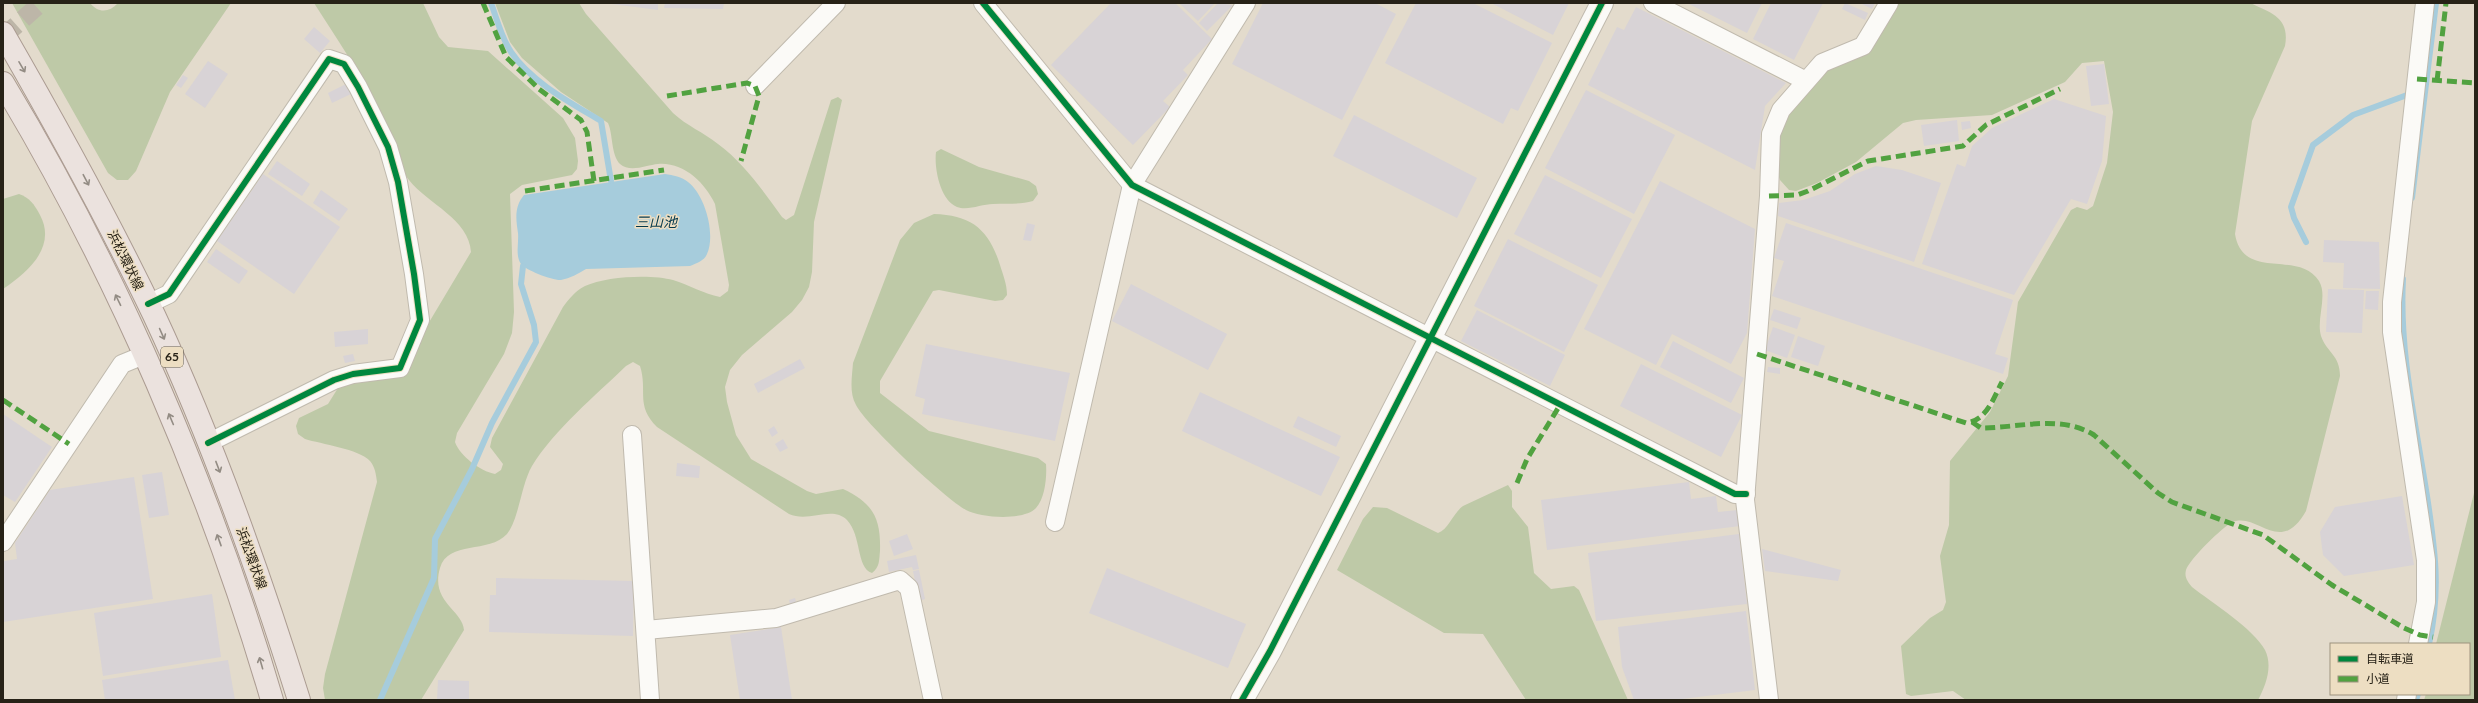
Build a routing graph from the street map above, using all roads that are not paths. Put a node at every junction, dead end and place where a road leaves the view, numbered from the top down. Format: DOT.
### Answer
graph roads {
  1 [pos="836,3"];
  2 [pos="983,3"];
  3 [pos="1246,3"];
  4 [pos="1602,3"];
  5 [pos="1653,3"];
  6 [pos="1889,3"];
  7 [pos="2426,3"];
  8 [pos="3,33"];
  9 [pos="1806,81"];
  10 [pos="3,83"];
  11 [pos="755,86"];
  12 [pos="1132,185"];
  13 [pos="148,304"];
  14 [pos="1431,338"];
  15 [pos="144,355"];
  16 [pos="632,435"];
  17 [pos="208,443"];
  18 [pos="1746,494"];
  19 [pos="1055,522"];
  20 [pos="3,542"];
  21 [pos="646,630"];
  22 [pos="2418,643"];
  23 [pos="272,700"];
  24 [pos="300,700"];
  25 [pos="650,700"];
  26 [pos="933,700"];
  27 [pos="1242,700"];
  28 [pos="1769,700"];
  1 -- 11 [label="street"];
  2 -- 12 [label="street"];
  3 -- 12 [label="street"];
  4 -- 14 [label="street"];
  5 -- 9 [label="street"];
  6 -- 9 [label="street"];
  7 -- 22 [label="street"];
  8 -- 13 [label="main road, 浜松環状線 / 65, one-way"];
  9 -- 18 [label="street"];
  15 -- 10 [label="main road, 浜松環状線 / 65, one-way"];
  12 -- 14 [label="street"];
  12 -- 19 [label="street"];
  13 -- 17 [label="main road, 浜松環状線 / 65, one-way"];
  13 -- 17 [label="street"];
  14 -- 18 [label="street"];
  14 -- 27 [label="street"];
  15 -- 20 [label="street"];
  23 -- 15 [label="main road, 浜松環状線 / 65, one-way"];
  16 -- 21 [label="street"];
  17 -- 24 [label="main road, 浜松環状線 / 65, one-way"];
  18 -- 28 [label="street"];
  21 -- 25 [label="street"];
  21 -- 26 [label="street"];
}
